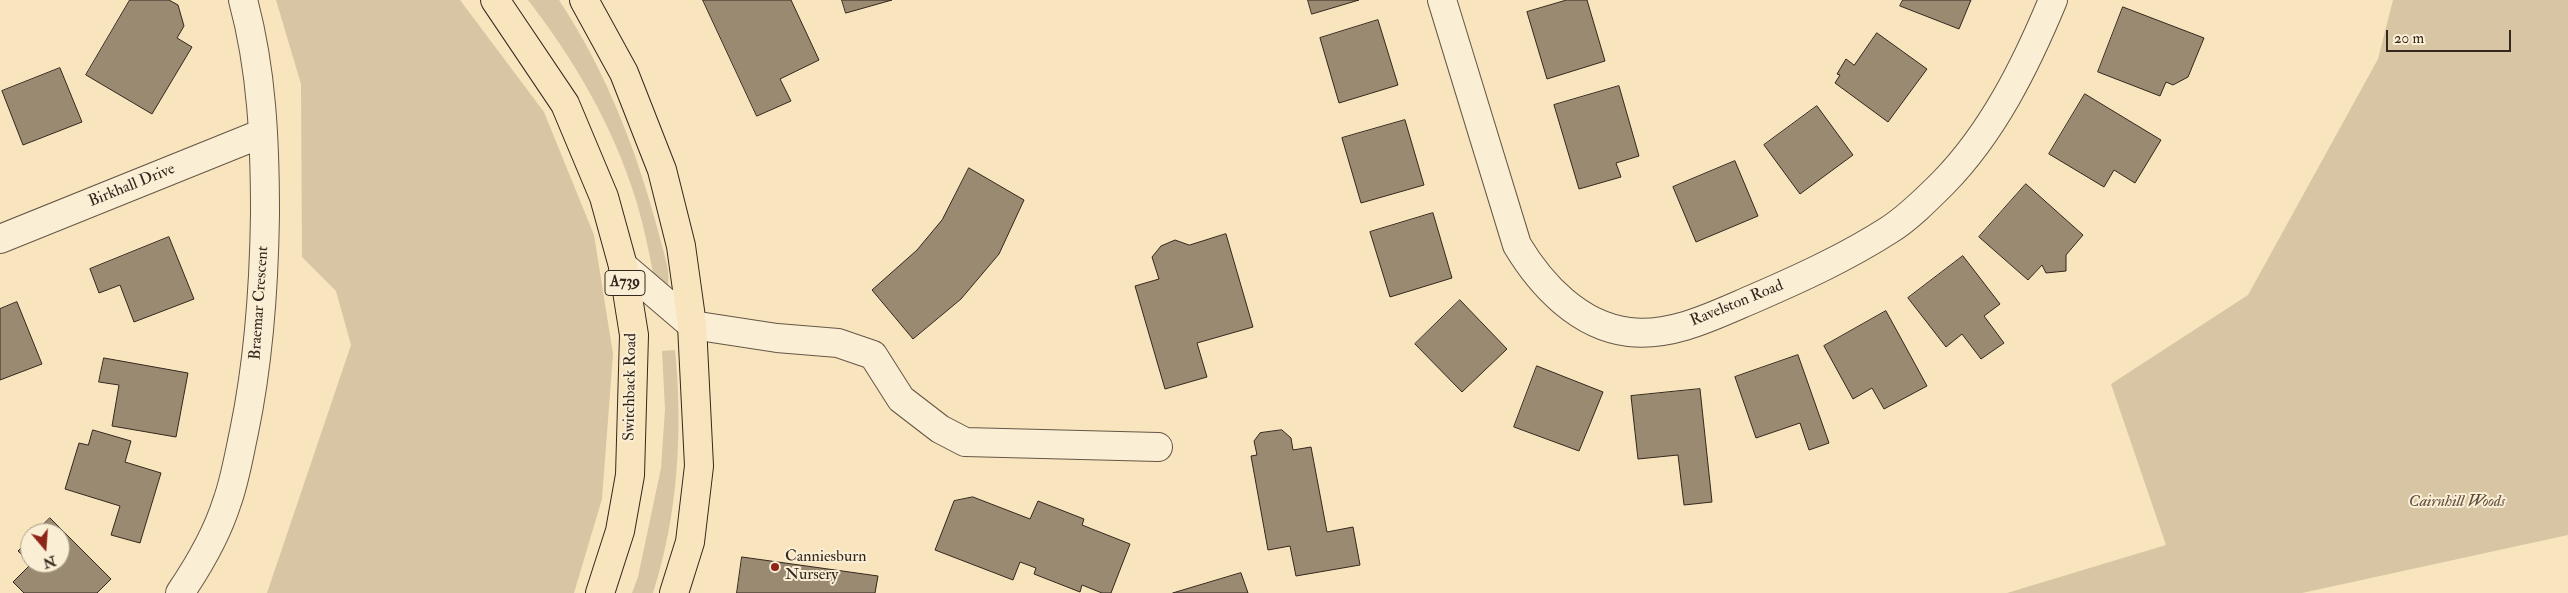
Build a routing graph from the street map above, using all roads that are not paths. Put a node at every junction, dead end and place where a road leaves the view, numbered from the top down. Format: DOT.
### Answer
graph roads {
  1 [pos="243,0"];
  2 [pos="495,0"];
  3 [pos="584,0"];
  4 [pos="1442,0"];
  5 [pos="2053,0"];
  6 [pos="263,133"];
  7 [pos="0,239"];
  8 [pos="623,266"];
  9 [pos="692,325"];
  10 [pos="1158,447"];
  11 [pos="180,593"];
  12 [pos="600,593"];
  13 [pos="674,593"];
  1 -- 6 [label="street, Braemar Crescent"];
  2 -- 8 [label="main road, Switchback Road / A739"];
  3 -- 9 [label="main road"];
  4 -- 5 [label="street, Ravelston Road"];
  6 -- 7 [label="street, Birkhall Drive"];
  6 -- 11 [label="street, Braemar Crescent"];
  8 -- 9 [label="street"];
  8 -- 12 [label="main road, Switchback Road / A739"];
  9 -- 10 [label="street"];
  9 -- 13 [label="main road"];
}
